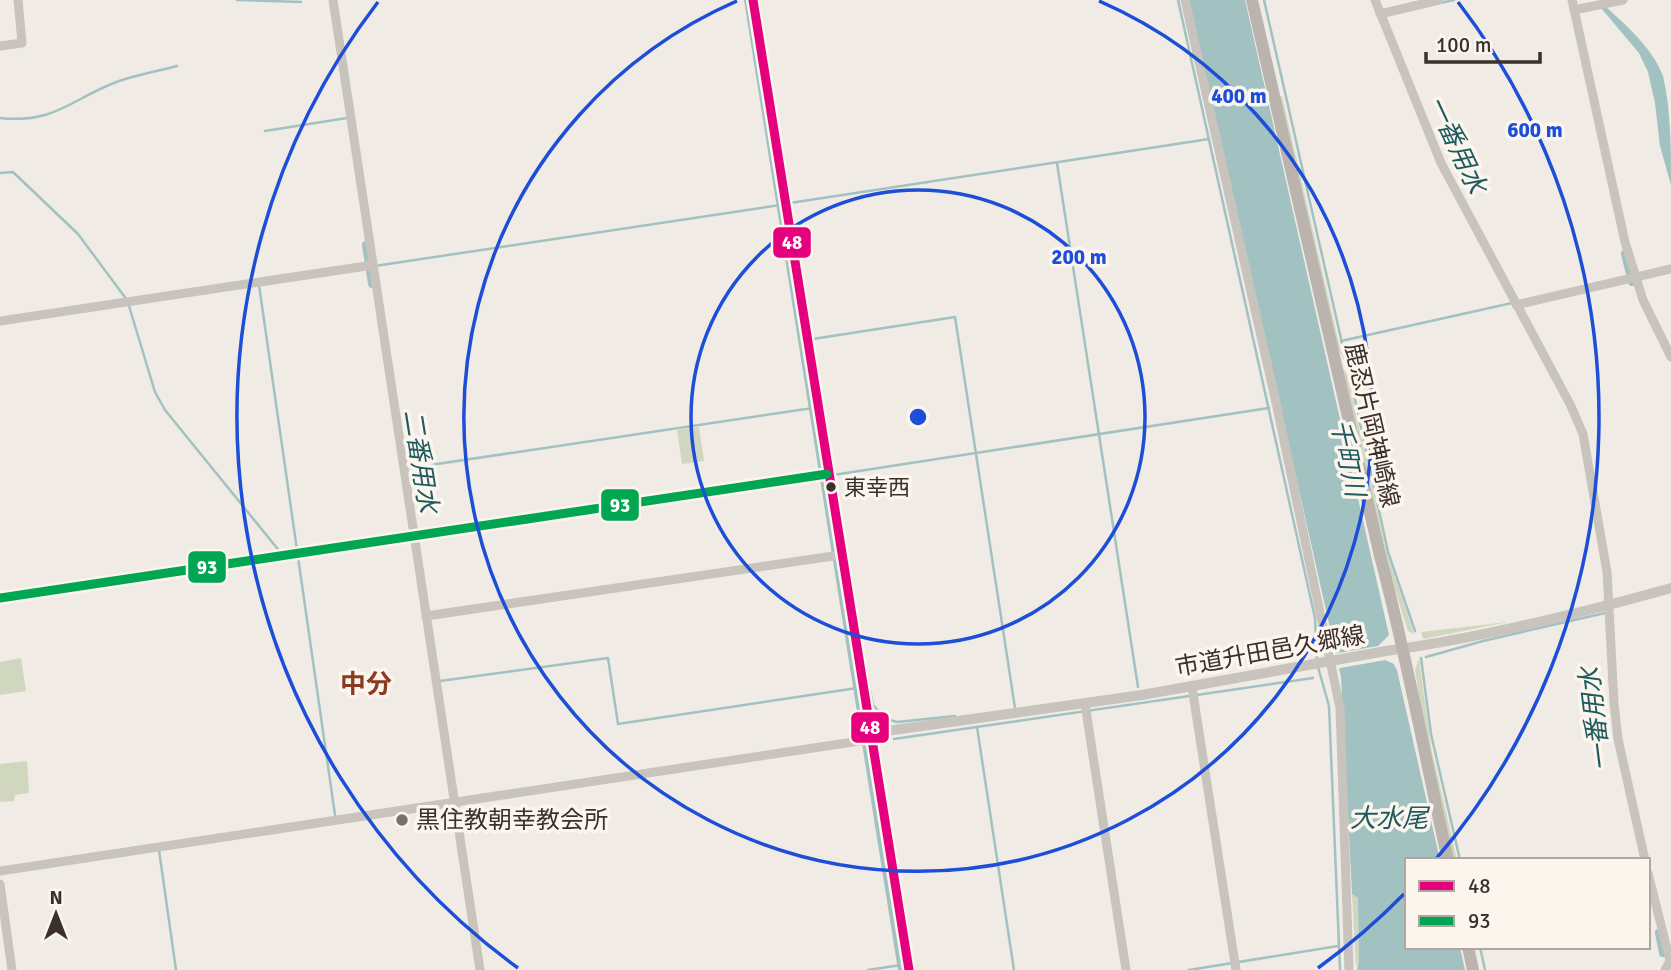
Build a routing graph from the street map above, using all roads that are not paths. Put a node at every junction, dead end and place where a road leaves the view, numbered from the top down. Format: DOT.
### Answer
graph roads {
  1 [pos="18,0"];
  2 [pos="333,0"];
  3 [pos="753,0"];
  4 [pos="1185,0"];
  5 [pos="1252,0"];
  6 [pos="1375,0"];
  7 [pos="1439,0"];
  8 [pos="1572,0"];
  9 [pos="1623,0"];
  10 [pos="1577,10"];
  11 [pos="1380,14"];
  12 [pos="0,46"];
  13 [pos="370,265"];
  14 [pos="1671,269"];
  15 [pos="1635,277"];
  16 [pos="1516,305"];
  17 [pos="0,321"];
  18 [pos="1671,357"];
  19 [pos="824,474"];
  20 [pos="412,535"];
  21 [pos="837,555"];
  22 [pos="1671,588"];
  23 [pos="0,598"];
  24 [pos="1610,605"];
  25 [pos="426,616"];
  26 [pos="854,635"];
  27 [pos="1399,649"];
  28 [pos="1329,662"];
  29 [pos="1193,692"];
  30 [pos="1086,709"];
  31 [pos="869,738"];
  32 [pos="452,802"];
  33 [pos="1448,858"];
  34 [pos="1645,858"];
  35 [pos="0,871"];
  36 [pos="1650,881"];
  37 [pos="0,884"];
  38 [pos="1469,949"];
  39 [pos="1669,953"];
  40 [pos="1236,966"];
  41 [pos="12,970"];
  42 [pos="480,970"];
  43 [pos="909,970"];
  44 [pos="1126,970"];
  45 [pos="1349,970"];
  46 [pos="1474,970"];
  47 [pos="1665,970"];
  1 -- 12 [label="street"];
  2 -- 13 [label="street"];
  3 -- 19 [label="street"];
  4 -- 28 [label="street"];
  5 -- 27 [label="main road, 鹿忍片岡神崎線"];
  6 -- 11 [label="street"];
  7 -- 11 [label="street"];
  8 -- 10 [label="street"];
  9 -- 10 [label="street"];
  10 -- 15 [label="street"];
  11 -- 16 [label="street"];
  13 -- 17 [label="street"];
  13 -- 20 [label="street"];
  14 -- 15 [label="street"];
  15 -- 16 [label="street"];
  15 -- 18 [label="street"];
  16 -- 24 [label="street"];
  19 -- 20 [label="street"];
  19 -- 21 [label="street"];
  20 -- 23 [label="street"];
  20 -- 25 [label="street"];
  21 -- 25 [label="street"];
  21 -- 26 [label="street"];
  22 -- 24 [label="street, 市道升田邑久郷線"];
  24 -- 27 [label="street, 市道升田邑久郷線"];
  24 -- 34 [label="street"];
  25 -- 32 [label="street"];
  26 -- 31 [label="street"];
  27 -- 28 [label="street, 市道升田邑久郷線"];
  27 -- 33 [label="main road, 鹿忍片岡神崎線"];
  28 -- 29 [label="street, 市道升田邑久郷線"];
  28 -- 45 [label="street"];
  29 -- 30 [label="street, 市道升田邑久郷線"];
  29 -- 40 [label="street"];
  30 -- 31 [label="street, 市道升田邑久郷線"];
  30 -- 44 [label="street"];
  31 -- 32 [label="street"];
  31 -- 43 [label="street"];
  32 -- 35 [label="street"];
  32 -- 42 [label="street"];
  36 -- 39 [label="street"];
  37 -- 41 [label="street"];
  38 -- 46 [label="main road"];
  39 -- 47 [label="street"];
}
